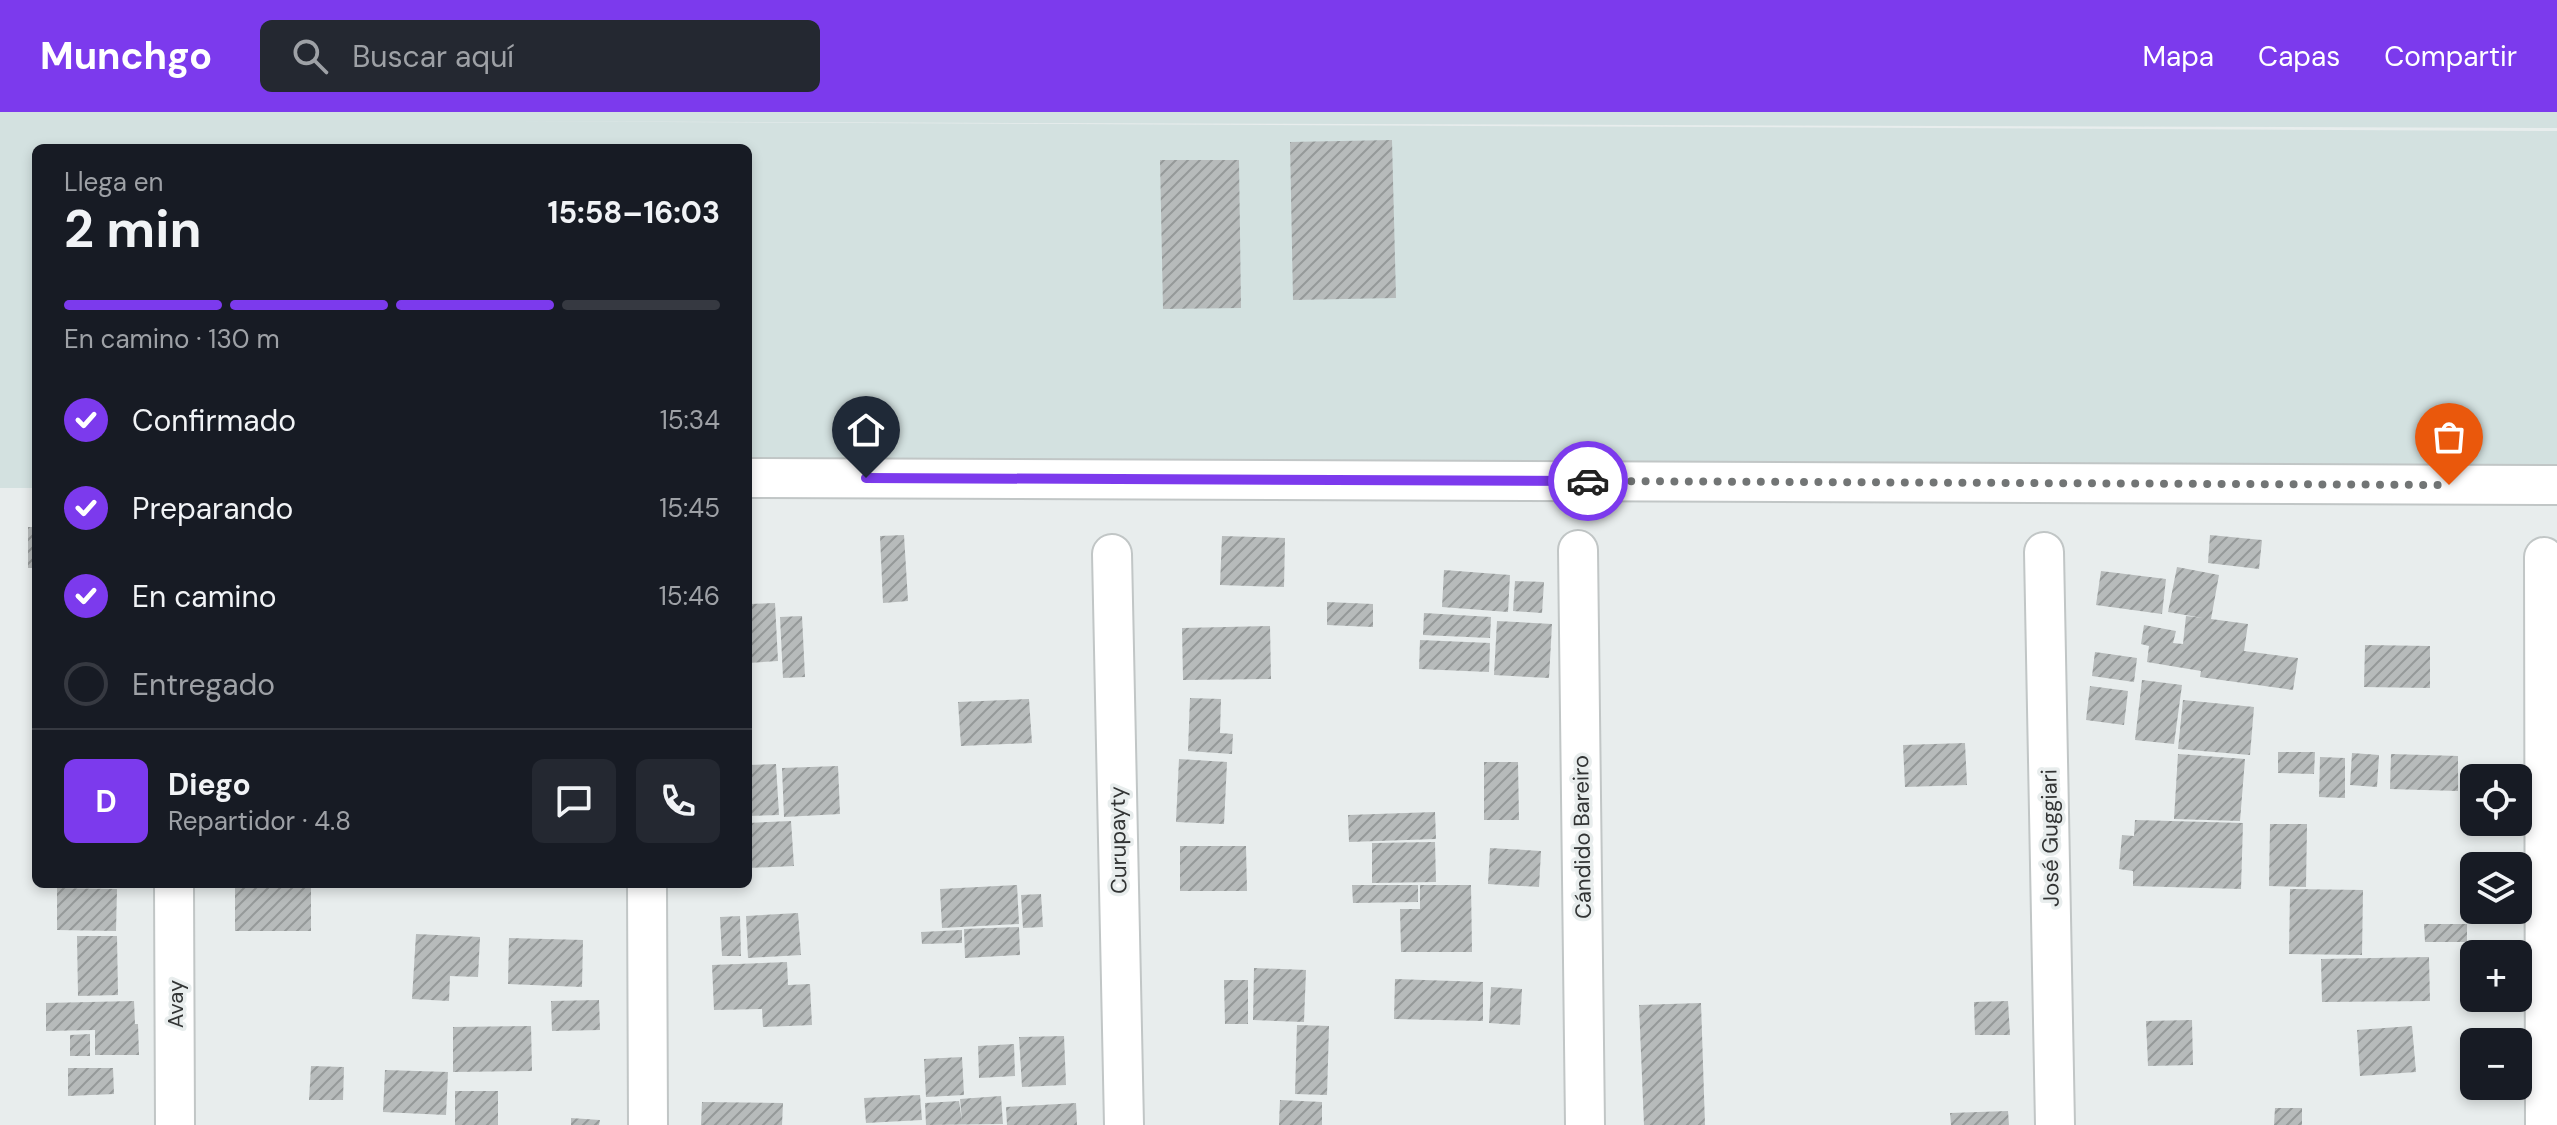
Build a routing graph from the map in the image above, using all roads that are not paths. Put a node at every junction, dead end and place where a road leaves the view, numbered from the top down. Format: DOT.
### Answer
graph roads {
  1 [pos="752,478"];
  2 [pos="2557,485"];
  3 [pos="1578,550"];
  4 [pos="2044,552"];
  5 [pos="1112,554"];
  6 [pos="2544,557"];
  7 [pos="174,888"];
  8 [pos="647,888"];
  9 [pos="175,1125"];
  10 [pos="648,1125"];
  11 [pos="1124,1125"];
  12 [pos="1585,1125"];
  13 [pos="2055,1125"];
  14 [pos="2545,1125"];
  1 -- 2 [label="street"];
  3 -- 12 [label="street, Cándido Bareiro"];
  4 -- 13 [label="street, José Guggiari"];
  5 -- 11 [label="street, Curupayty"];
  6 -- 14 [label="street"];
  7 -- 9 [label="street, Avay"];
  8 -- 10 [label="street"];
}
